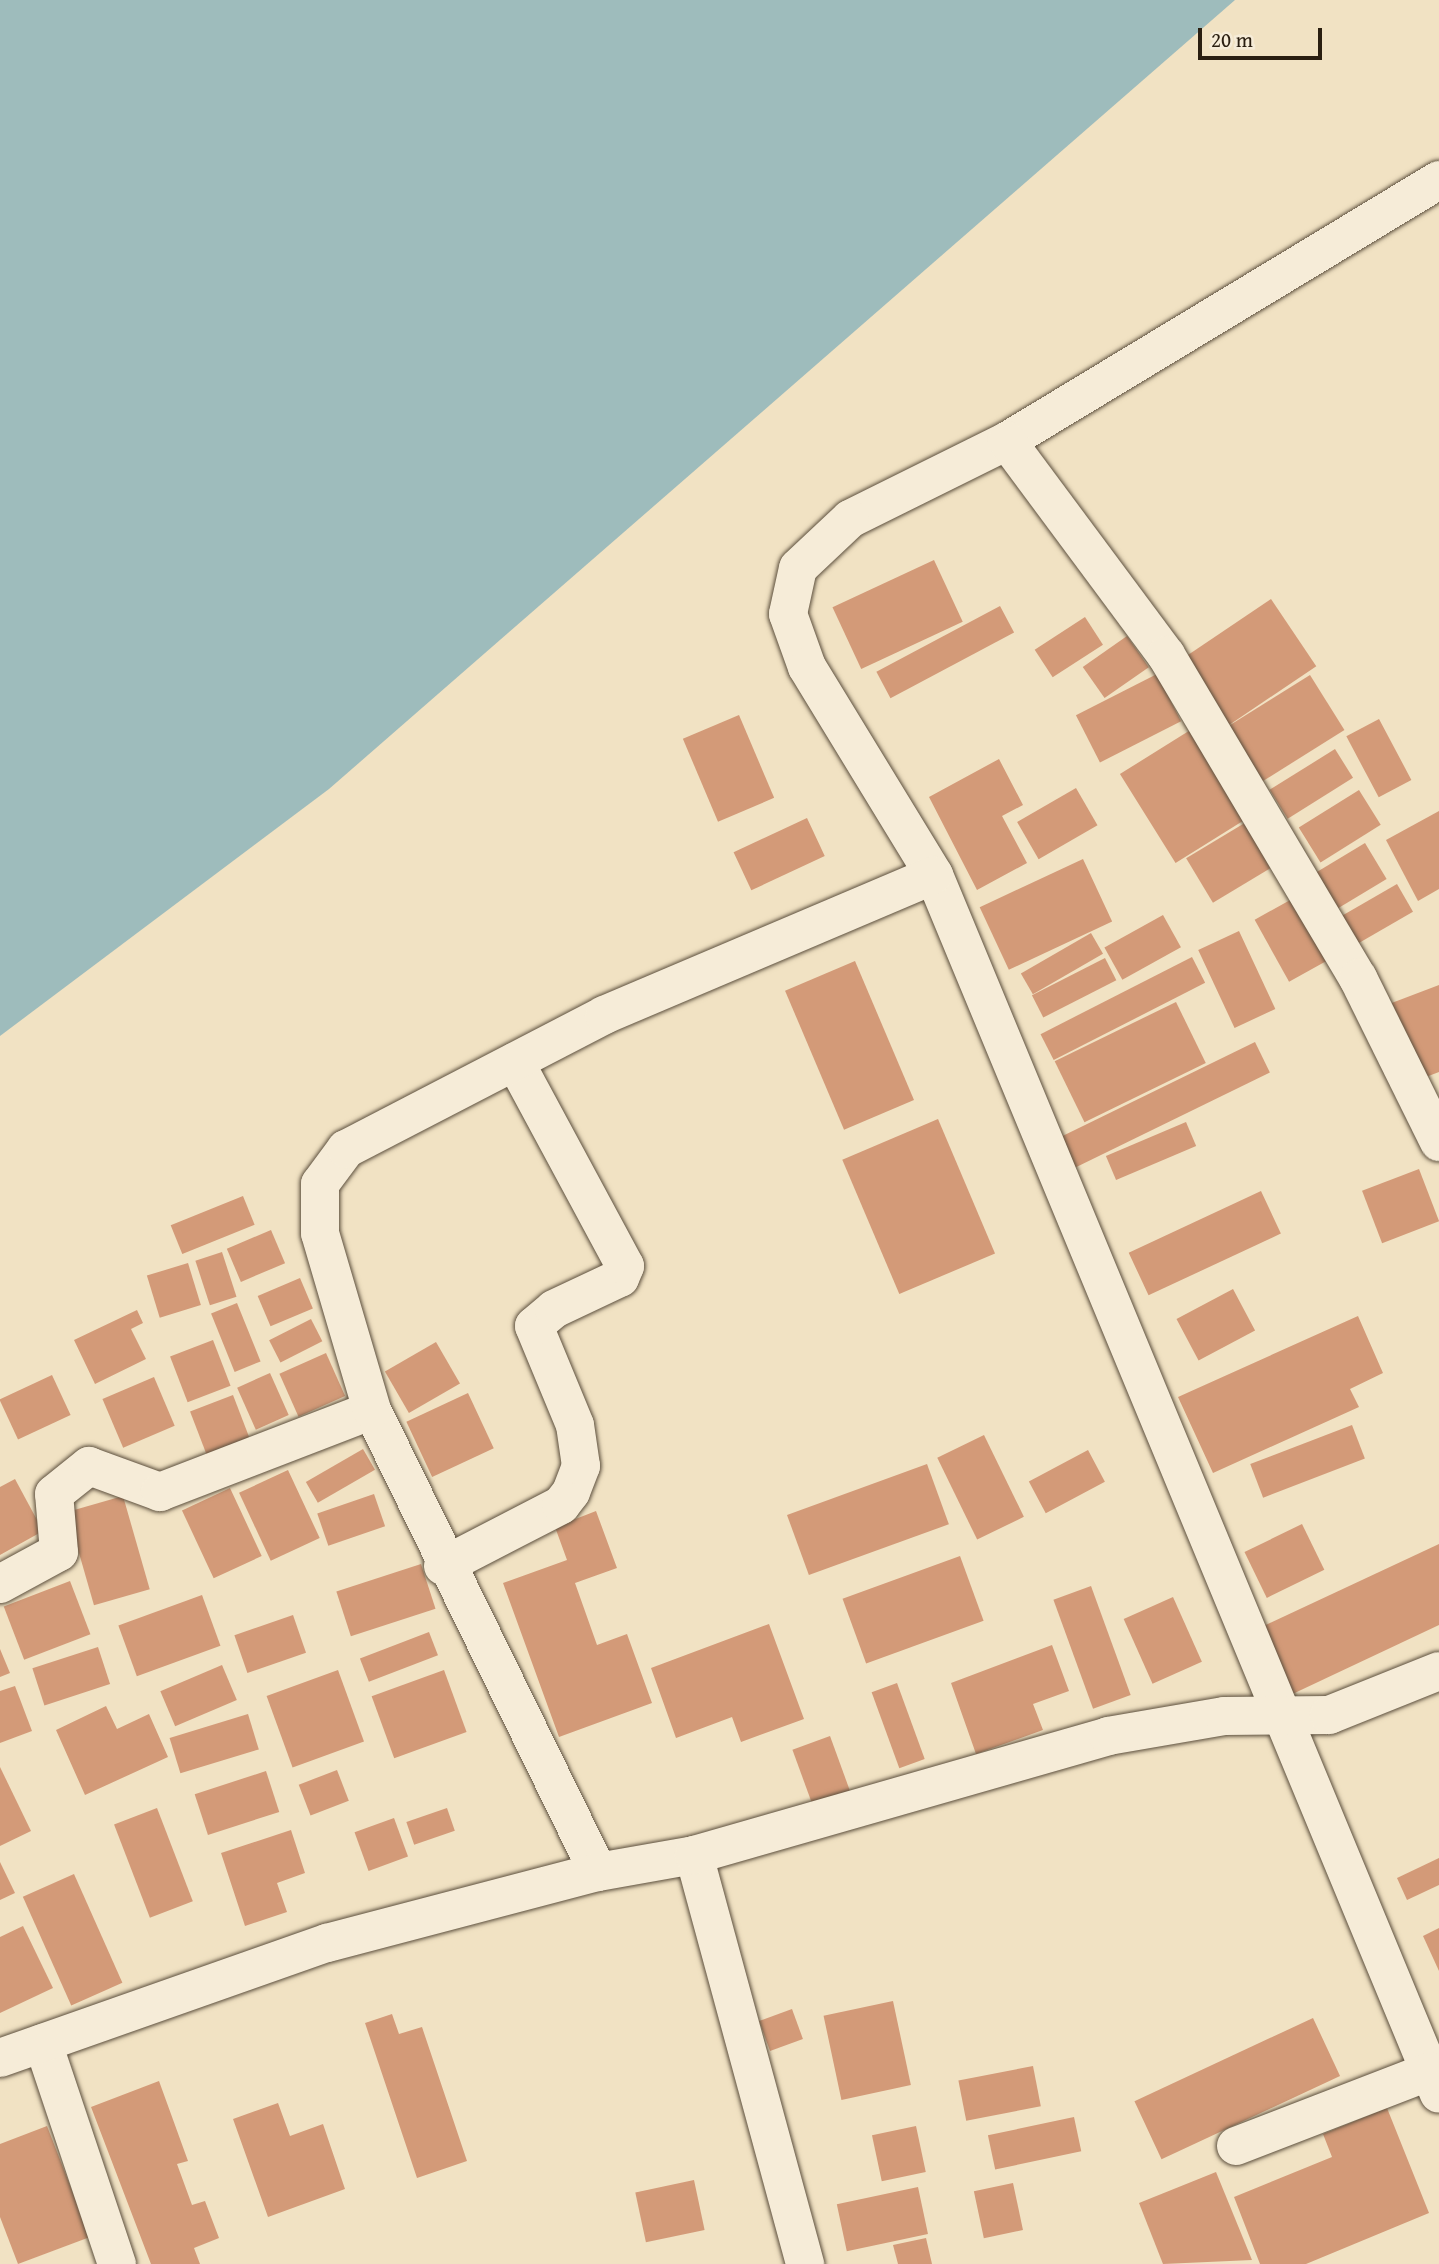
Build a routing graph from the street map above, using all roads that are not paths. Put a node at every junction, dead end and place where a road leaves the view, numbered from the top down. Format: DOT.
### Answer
graph roads {
  1 [pos="1439,180"];
  2 [pos="1007,441"];
  3 [pos="934,875"];
  4 [pos="515,1062"];
  5 [pos="1439,1142"];
  6 [pos="372,1410"];
  7 [pos="443,1566"];
  8 [pos="0,1584"];
  9 [pos="1439,1671"];
  10 [pos="1279,1719"];
  11 [pos="694,1855"];
  12 [pos="598,1872"];
  13 [pos="43,2043"];
  14 [pos="0,2058"];
  15 [pos="1434,2083"];
  16 [pos="1236,2146"];
  17 [pos="117,2264"];
  18 [pos="805,2264"];
  1 -- 2 [label="street"];
  2 -- 3 [label="street"];
  2 -- 5 [label="street"];
  3 -- 4 [label="street"];
  3 -- 10 [label="street"];
  4 -- 6 [label="street"];
  4 -- 7 [label="street"];
  6 -- 7 [label="street"];
  6 -- 8 [label="street"];
  7 -- 12 [label="street"];
  9 -- 10 [label="street"];
  10 -- 11 [label="street"];
  10 -- 15 [label="street"];
  11 -- 12 [label="street"];
  11 -- 18 [label="street"];
  12 -- 13 [label="street"];
  13 -- 14 [label="street"];
  13 -- 17 [label="street"];
  15 -- 16 [label="street"];
}
